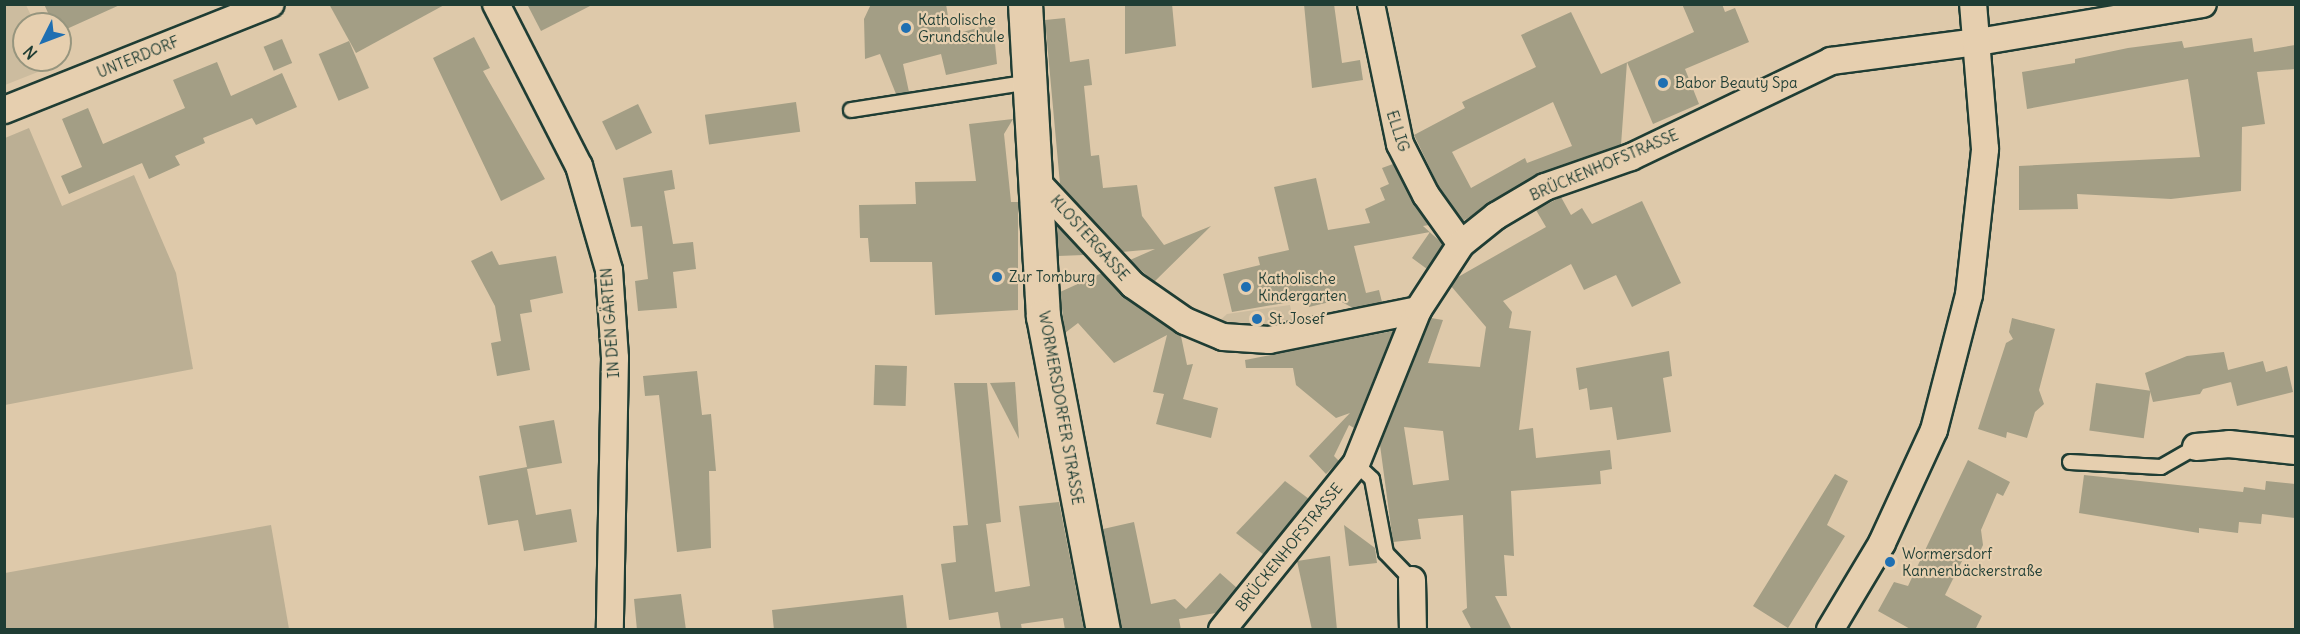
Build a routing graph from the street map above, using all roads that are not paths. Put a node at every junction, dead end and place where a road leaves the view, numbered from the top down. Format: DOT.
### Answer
graph roads {
  1 [pos="271,4"];
  2 [pos="496,4"];
  3 [pos="1025,4"];
  4 [pos="1371,4"];
  5 [pos="1973,4"];
  6 [pos="2203,4"];
  7 [pos="1978,42"];
  8 [pos="1031,81"];
  9 [pos="4,110"];
  10 [pos="851,110"];
  11 [pos="1036,181"];
  12 [pos="1461,244"];
  13 [pos="1418,310"];
  14 [pos="2196,447"];
  15 [pos="2295,451"];
  16 [pos="2070,462"];
  17 [pos="1356,464"];
  18 [pos="1412,580"];
  19 [pos="1839,626"];
  20 [pos="610,630"];
  21 [pos="1103,630"];
  22 [pos="1222,630"];
  23 [pos="1413,630"];
  1 -- 9 [label="street, UNTERDORF"];
  2 -- 20 [label="street, IN DEN GÄRTEN"];
  3 -- 8 [label="main road, WORMERSDORFER STRASSE"];
  4 -- 12 [label="street, ELLIG"];
  5 -- 7 [label="street"];
  6 -- 7 [label="street, BRÜCKENHOFSTRASSE"];
  7 -- 12 [label="street, BRÜCKENHOFSTRASSE"];
  7 -- 19 [label="street"];
  8 -- 10 [label="lane"];
  8 -- 11 [label="main road, WORMERSDORFER STRASSE"];
  11 -- 13 [label="street, KLOSTERGASSE"];
  11 -- 21 [label="main road, WORMERSDORFER STRASSE"];
  12 -- 13 [label="street, BRÜCKENHOFSTRASSE"];
  13 -- 17 [label="street, BRÜCKENHOFSTRASSE"];
  14 -- 15 [label="street"];
  14 -- 16 [label="lane"];
  17 -- 18 [label="lane"];
  17 -- 22 [label="street, BRÜCKENHOFSTRASSE"];
  18 -- 23 [label="street"];
}
